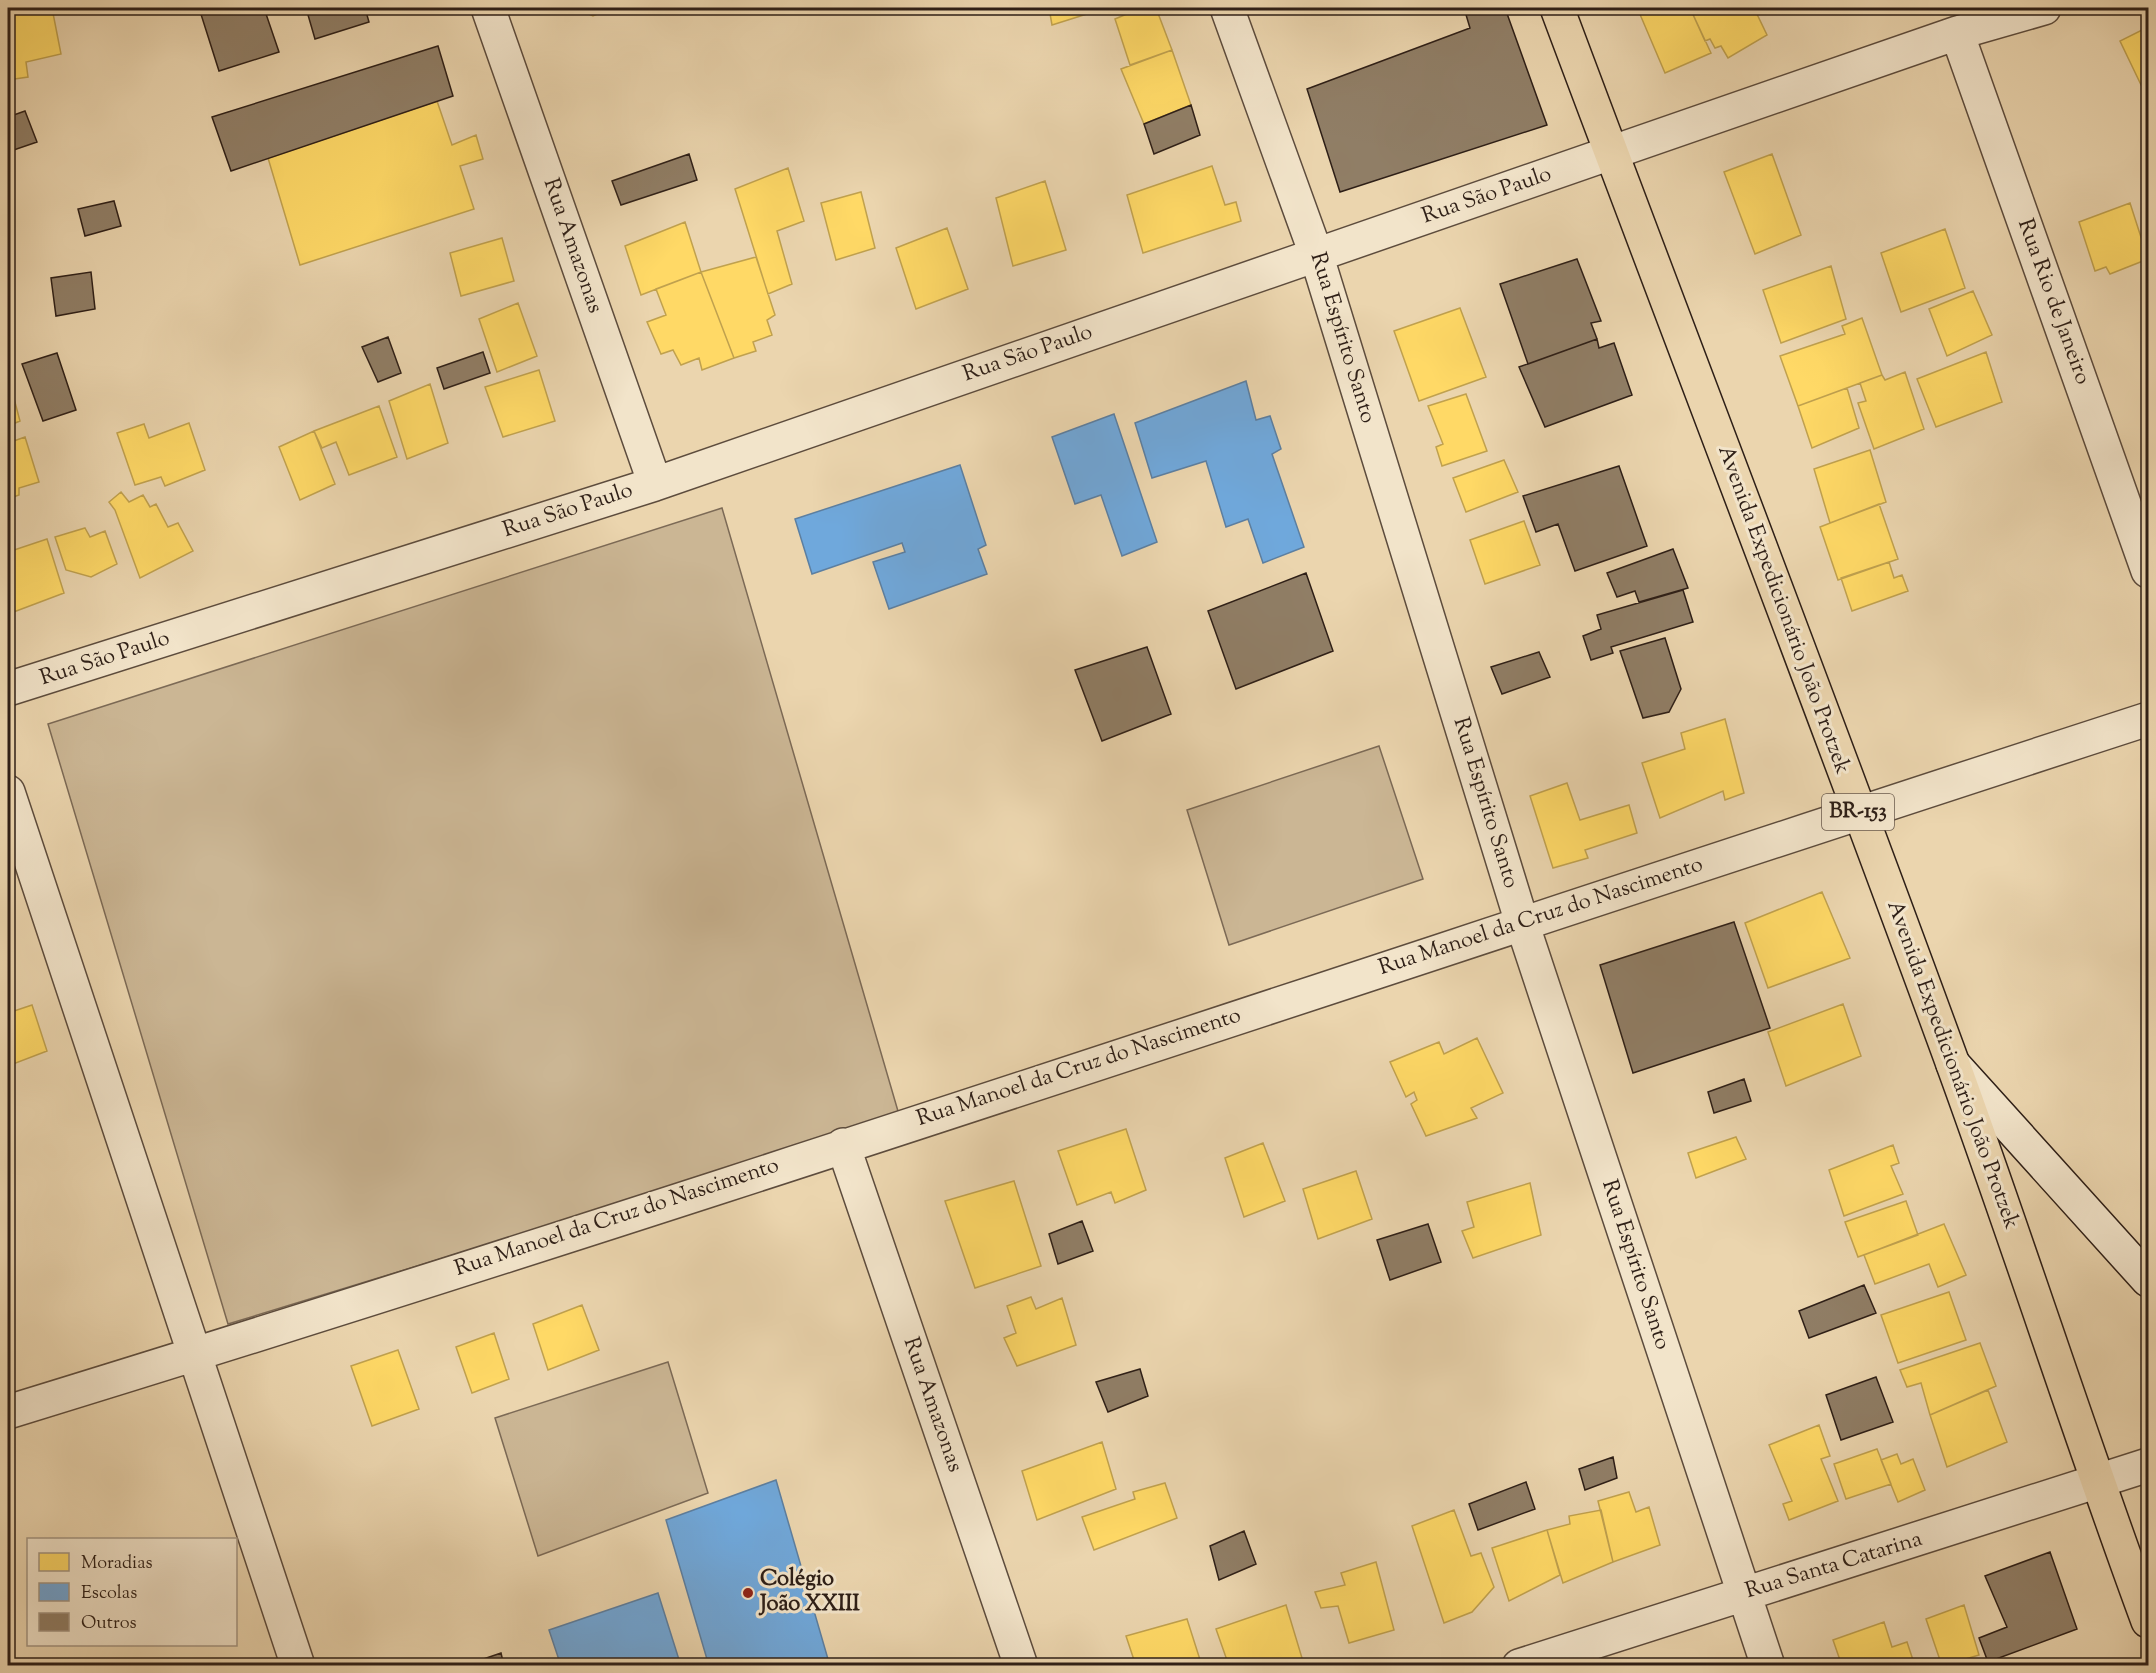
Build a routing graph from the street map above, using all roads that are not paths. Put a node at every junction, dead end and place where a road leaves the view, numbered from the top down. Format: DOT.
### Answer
graph roads {
  1 [pos="488,8"];
  2 [pos="1227,8"];
  3 [pos="1557,8"];
  4 [pos="2044,8"];
  5 [pos="1957,33"];
  6 [pos="1612,153"];
  7 [pos="1316,254"];
  8 [pos="655,484"];
  9 [pos="2148,571"];
  10 [pos="8,689"];
  11 [pos="2148,719"];
  12 [pos="8,792"];
  13 [pos="1858,813"];
  14 [pos="1522,923"];
  15 [pos="1953,1064"];
  16 [pos="843,1145"];
  17 [pos="2148,1281"];
  18 [pos="195,1355"];
  19 [pos="8,1412"];
  20 [pos="2148,1465"];
  21 [pos="2097,1483"];
  22 [pos="1745,1594"];
  23 [pos="2148,1621"];
  24 [pos="297,1665"];
  25 [pos="1021,1665"];
  26 [pos="1519,1665"];
  27 [pos="1768,1665"];
  1 -- 8 [label="street, Rua Amazonas"];
  2 -- 7 [label="street, Rua Espírito Santo"];
  3 -- 6 [label="highway, Avenida Expedicionário João Protzek / BR-153"];
  4 -- 5 [label="street, Rua São Paulo"];
  5 -- 6 [label="street, Rua São Paulo"];
  5 -- 9 [label="street, Rua Rio de Janeiro"];
  6 -- 7 [label="street, Rua São Paulo"];
  6 -- 13 [label="highway, Avenida Expedicionário João Protzek / BR-153"];
  7 -- 8 [label="street, Rua São Paulo"];
  7 -- 14 [label="street, Rua Espírito Santo"];
  8 -- 10 [label="street, Rua São Paulo"];
  11 -- 13 [label="street, Rua Manoel da Cruz do Nascimento"];
  12 -- 18 [label="street"];
  13 -- 14 [label="street, Rua Manoel da Cruz do Nascimento"];
  13 -- 15 [label="highway, Avenida Expedicionário João Protzek / BR-153"];
  14 -- 16 [label="street, Rua Manoel da Cruz do Nascimento"];
  14 -- 22 [label="street, Rua Espírito Santo"];
  15 -- 17 [label="street"];
  15 -- 21 [label="highway, Avenida Expedicionário João Protzek / BR-153"];
  16 -- 18 [label="street, Rua Manoel da Cruz do Nascimento"];
  16 -- 25 [label="street, Rua Amazonas"];
  18 -- 19 [label="street, Rua Manoel da Cruz do Nascimento"];
  18 -- 24 [label="street"];
  20 -- 21 [label="street, Rua Santa Catarina"];
  21 -- 22 [label="street, Rua Santa Catarina"];
  21 -- 23 [label="highway, Avenida Expedicionário João Protzek / BR-153"];
  22 -- 26 [label="street, Rua Santa Catarina"];
  22 -- 27 [label="street, Rua Espírito Santo"];
}
